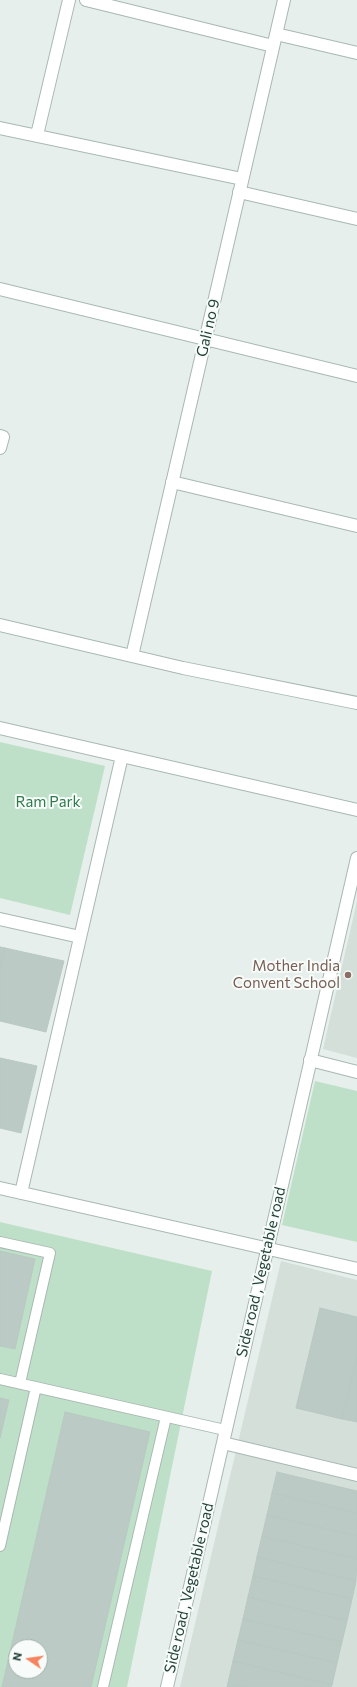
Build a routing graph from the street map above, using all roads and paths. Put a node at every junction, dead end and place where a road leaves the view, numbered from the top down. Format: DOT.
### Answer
graph roads {
  1 [pos="69,0"];
  2 [pos="86,0"];
  3 [pos="284,0"];
  4 [pos="276,34"];
  5 [pos="273,46"];
  6 [pos="357,54"];
  7 [pos="0,128"];
  8 [pos="37,135"];
  9 [pos="242,178"];
  10 [pos="239,192"];
  11 [pos="357,219"];
  12 [pos="0,289"];
  13 [pos="205,338"];
  14 [pos="357,376"];
  15 [pos="0,436"];
  16 [pos="0,448"];
  17 [pos="172,482"];
  18 [pos="357,526"];
  19 [pos="0,625"];
  20 [pos="132,656"];
  21 [pos="357,703"];
  22 [pos="0,728"];
  23 [pos="122,756"];
  24 [pos="357,810"];
  25 [pos="357,858"];
  26 [pos="0,919"];
  27 [pos="80,937"];
  28 [pos="310,1060"];
  29 [pos="357,1072"];
  30 [pos="0,1188"];
  31 [pos="21,1193"];
  32 [pos="0,1242"];
  33 [pos="267,1248"];
  34 [pos="357,1269"];
  35 [pos="0,1379"];
  36 [pos="20,1383"];
  37 [pos="36,1387"];
  38 [pos="166,1417"];
  39 [pos="225,1430"];
  40 [pos="223,1443"];
  41 [pos="357,1475"];
  42 [pos="0,1546"];
  43 [pos="103,1687"];
  44 [pos="167,1687"];
  1 -- 8 [label="street"];
  2 -- 5 [label="street"];
  3 -- 4 [label="street, Gali no 9"];
  4 -- 5 [label="street, Gali no 9"];
  4 -- 6 [label="street"];
  5 -- 9 [label="street, Gali no 9"];
  7 -- 8 [label="street"];
  8 -- 9 [label="street"];
  9 -- 10 [label="street, Gali no 9"];
  10 -- 11 [label="street"];
  10 -- 13 [label="street, Gali no 9"];
  12 -- 13 [label="street"];
  13 -- 14 [label="street"];
  13 -- 17 [label="street, Gali no 9"];
  15 -- 16 [label="street"];
  17 -- 18 [label="street"];
  17 -- 20 [label="street, Gali no 9"];
  19 -- 20 [label="street"];
  20 -- 21 [label="street"];
  22 -- 23 [label="street"];
  23 -- 24 [label="street"];
  23 -- 27 [label="street"];
  25 -- 28 [label="street, Side road , Vegetable road"];
  26 -- 27 [label="street"];
  27 -- 31 [label="street"];
  28 -- 29 [label="street"];
  28 -- 33 [label="street, Side road , Vegetable road"];
  30 -- 31 [label="street"];
  31 -- 33 [label="street"];
  32 -- 36 [label="lane"];
  33 -- 34 [label="street"];
  33 -- 39 [label="street, Side road , Vegetable road"];
  35 -- 36 [label="lane"];
  36 -- 37 [label="lane"];
  37 -- 38 [label="lane"];
  37 -- 42 [label="lane"];
  38 -- 39 [label="lane"];
  38 -- 43 [label="lane"];
  39 -- 40 [label="street, Side road , Vegetable road"];
  40 -- 41 [label="street"];
  40 -- 44 [label="street, Side road , Vegetable road"];
}
